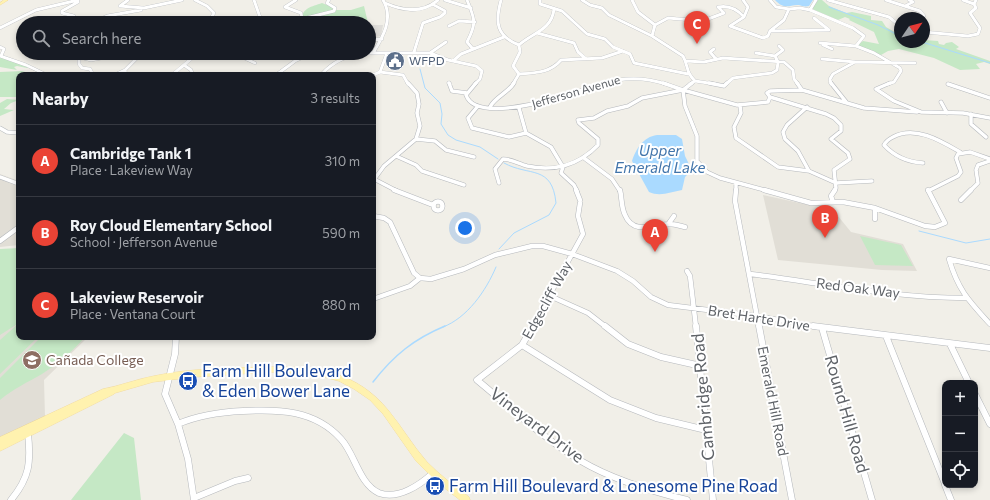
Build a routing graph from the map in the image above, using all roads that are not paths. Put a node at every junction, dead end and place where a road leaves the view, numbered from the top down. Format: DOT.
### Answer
graph roads {
  1 [pos="6,0"];
  2 [pos="80,0"];
  3 [pos="128,0"];
  4 [pos="182,0"];
  5 [pos="195,0"];
  6 [pos="254,0"];
  7 [pos="296,0"];
  8 [pos="329,0"];
  9 [pos="382,0"];
  10 [pos="438,0"];
  11 [pos="445,0"];
  12 [pos="467,0"];
  13 [pos="501,0"];
  14 [pos="540,0"];
  15 [pos="582,0"];
  16 [pos="628,0"];
  17 [pos="743,0"];
  18 [pos="770,0"];
  19 [pos="816,0"];
  20 [pos="828,0"];
  21 [pos="886,0"];
  22 [pos="909,0"];
  23 [pos="962,0"];
  24 [pos="976,0"];
  25 [pos="633,1"];
  26 [pos="385,3"];
  27 [pos="0,4"];
  28 [pos="974,4"];
  29 [pos="434,5"];
  30 [pos="905,6"];
  31 [pos="149,8"];
  32 [pos="471,8"];
  33 [pos="554,9"];
  34 [pos="789,9"];
  35 [pos="810,10"];
  36 [pos="921,12"];
  37 [pos="24,16"];
  38 [pos="74,16"];
  39 [pos="107,16"];
  40 [pos="212,16"];
  41 [pos="260,16"];
  42 [pos="302,16"];
  43 [pos="314,16"];
  44 [pos="744,17"];
  45 [pos="814,18"];
  46 [pos="892,18"];
  47 [pos="16,20"];
  48 [pos="697,20"];
  49 [pos="475,22"];
  50 [pos="655,24"];
  51 [pos="449,26"];
  52 [pos="0,28"];
  53 [pos="692,28"];
  54 [pos="770,31"];
  55 [pos="537,33"];
  56 [pos="930,33"];
  57 [pos="652,36"];
  58 [pos="504,38"];
  59 [pos="376,39"];
  60 [pos="382,39"];
  61 [pos="446,42"];
  62 [pos="519,45"];
  63 [pos="779,46"];
  64 [pos="856,46"];
  65 [pos="0,47"];
  66 [pos="376,47"];
  67 [pos="832,48"];
  68 [pos="473,49"];
  69 [pos="714,49"];
  70 [pos="624,51"];
  71 [pos="414,52"];
  72 [pos="376,53"];
  73 [pos="387,53"];
  74 [pos="430,53"];
  75 [pos="756,53"];
  76 [pos="0,56"];
  77 [pos="775,56"];
  78 [pos="585,58"];
  79 [pos="716,59"];
  80 [pos="822,59"];
  81 [pos="79,60"];
  82 [pos="135,60"];
  83 [pos="190,60"];
  84 [pos="248,60"];
  85 [pos="297,60"];
  86 [pos="337,60"];
  87 [pos="453,61"];
  88 [pos="686,61"];
  89 [pos="778,62"];
  90 [pos="855,62"];
  91 [pos="255,63"];
  92 [pos="915,63"];
  93 [pos="894,64"];
  94 [pos="184,65"];
  95 [pos="125,70"];
  96 [pos="41,72"];
  97 [pos="91,72"];
  98 [pos="121,72"];
  99 [pos="176,72"];
  100 [pos="192,72"];
  101 [pos="280,72"];
  102 [pos="325,72"];
  103 [pos="380,72"];
  104 [pos="376,74"];
  105 [pos="519,74"];
  106 [pos="688,74"];
  107 [pos="695,81"];
  108 [pos="449,83"];
  109 [pos="948,84"];
  110 [pos="682,90"];
  111 [pos="802,90"];
  112 [pos="468,93"];
  113 [pos="770,97"];
  114 [pos="990,98"];
  115 [pos="941,102"];
  116 [pos="849,104"];
  117 [pos="478,106"];
  118 [pos="740,106"];
  119 [pos="490,107"];
  120 [pos="807,107"];
  121 [pos="519,108"];
  122 [pos="921,112"];
  123 [pos="947,113"];
  124 [pos="971,114"];
  125 [pos="990,118"];
  126 [pos="0,128"];
  127 [pos="16,133"];
  128 [pos="526,133"];
  129 [pos="986,138"];
  130 [pos="416,139"];
  131 [pos="960,152"];
  132 [pos="396,156"];
  133 [pos="474,156"];
  134 [pos="584,158"];
  135 [pos="990,160"];
  136 [pos="924,163"];
  137 [pos="562,168"];
  138 [pos="809,171"];
  139 [pos="0,177"];
  140 [pos="376,177"];
  141 [pos="376,181"];
  142 [pos="872,181"];
  143 [pos="16,183"];
  144 [pos="498,183"];
  145 [pos="736,183"];
  146 [pos="836,183"];
  147 [pos="464,185"];
  148 [pos="961,200"];
  149 [pos="833,202"];
  150 [pos="433,205"];
  151 [pos="875,208"];
  152 [pos="674,216"];
  153 [pos="376,217"];
  154 [pos="875,219"];
  155 [pos="669,224"];
  156 [pos="685,227"];
  157 [pos="16,229"];
  158 [pos="0,242"];
  159 [pos="572,254"];
  160 [pos="990,268"];
  161 [pos="687,271"];
  162 [pos="750,274"];
  163 [pos="420,278"];
  164 [pos="550,296"];
  165 [pos="376,298"];
  166 [pos="966,298"];
  167 [pos="694,308"];
  168 [pos="756,316"];
  169 [pos="990,324"];
  170 [pos="822,328"];
  171 [pos="886,336"];
  172 [pos="176,340"];
  173 [pos="522,344"];
  174 [pos="950,344"];
  175 [pos="990,348"];
  176 [pos="701,366"];
  177 [pos="169,377"];
  178 [pos="477,380"];
  179 [pos="968,380"];
  180 [pos="114,391"];
  181 [pos="978,400"];
  182 [pos="178,424"];
  183 [pos="990,424"];
  184 [pos="706,430"];
  185 [pos="28,433"];
  186 [pos="0,440"];
  187 [pos="0,447"];
  188 [pos="432,473"];
  189 [pos="942,476"];
  190 [pos="248,478"];
  191 [pos="946,488"];
  192 [pos="396,498"];
  193 [pos="194,499"];
  194 [pos="11,500"];
  195 [pos="466,500"];
  196 [pos="688,500"];
  197 [pos="713,500"];
  198 [pos="792,500"];
  199 [pos="872,500"];
  200 [pos="951,500"];
  1 -- 27 [label="main road"];
  2 -- 37 [label="street"];
  2 -- 38 [label="street"];
  3 -- 31 [label="street"];
  4 -- 31 [label="street"];
  5 -- 40 [label="street"];
  6 -- 41 [label="street"];
  7 -- 42 [label="street"];
  8 -- 43 [label="street"];
  9 -- 26 [label="street"];
  10 -- 29 [label="street"];
  11 -- 32 [label="street"];
  12 -- 32 [label="street"];
  13 -- 58 [label="street"];
  14 -- 33 [label="street"];
  15 -- 57 [label="street"];
  16 -- 25 [label="street"];
  17 -- 44 [label="street"];
  18 -- 34 [label="street"];
  19 -- 35 [label="street"];
  20 -- 46 [label="street"];
  21 -- 30 [label="street"];
  22 -- 30 [label="street"];
  23 -- 28 [label="street"];
  24 -- 28 [label="street"];
  25 -- 50 [label="street"];
  26 -- 29 [label="street"];
  26 -- 60 [label="street"];
  28 -- 56 [label="street"];
  29 -- 71 [label="street"];
  30 -- 36 [label="street"];
  31 -- 39 [label="street"];
  32 -- 49 [label="street"];
  33 -- 55 [label="street"];
  33 -- 70 [label="street"];
  34 -- 35 [label="street"];
  34 -- 54 [label="street"];
  35 -- 64 [label="street"];
  44 -- 48 [label="street"];
  44 -- 54 [label="street"];
  45 -- 54 [label="street"];
  47 -- 52 [label="street"];
  48 -- 50 [label="street"];
  48 -- 53 [label="street"];
  49 -- 51 [label="street"];
  49 -- 68 [label="street"];
  50 -- 57 [label="street"];
  55 -- 62 [label="street"];
  55 -- 78 [label="street"];
  57 -- 88 [label="street"];
  58 -- 62 [label="street"];
  58 -- 68 [label="street"];
  59 -- 60 [label="street"];
  60 -- 66 [label="street"];
  61 -- 74 [label="street"];
  62 -- 105 [label="street"];
  63 -- 77 [label="street"];
  64 -- 67 [label="street"];
  64 -- 93 [label="street"];
  65 -- 76 [label="street"];
  68 -- 87 [label="street"];
  69 -- 79 [label="street"];
  70 -- 78 [label="street"];
  70 -- 106 [label="street"];
  71 -- 73 [label="street"];
  71 -- 74 [label="street"];
  72 -- 73 [label="street"];
  73 -- 103 [label="street"];
  74 -- 87 [label="street"];
  75 -- 77 [label="street"];
  76 -- 96 [label="street"];
  77 -- 89 [label="street"];
  78 -- 105 [label="street"];
  79 -- 88 [label="street"];
  79 -- 89 [label="street"];
  80 -- 90 [label="street"];
  81 -- 97 [label="street"];
  82 -- 95 [label="street"];
  83 -- 94 [label="street"];
  84 -- 91 [label="street"];
  85 -- 101 [label="street"];
  86 -- 102 [label="street"];
  87 -- 112 [label="street"];
  88 -- 106 [label="street"];
  89 -- 107 [label="street"];
  89 -- 111 [label="street"];
  90 -- 93 [label="street"];
  90 -- 116 [label="street"];
  92 -- 93 [label="street"];
  93 -- 122 [label="street"];
  94 -- 99 [label="street"];
  94 -- 100 [label="street"];
  95 -- 98 [label="street"];
  103 -- 104 [label="street"];
  103 -- 130 [label="street"];
  105 -- 119 [label="street"];
  106 -- 107 [label="street"];
  107 -- 110 [label="street"];
  108 -- 112 [label="street"];
  109 -- 114 [label="street"];
  110 -- 118 [label="street, Jefferson Avenue"];
  110 -- 121 [label="street, Jefferson Avenue"];
  110 -- 134 [label="street"];
  110 -- 145 [label="street"];
  111 -- 113 [label="street"];
  111 -- 116 [label="street"];
  112 -- 117 [label="street"];
  113 -- 118 [label="street"];
  113 -- 120 [label="street"];
  115 -- 123 [label="street"];
  116 -- 122 [label="street"];
  117 -- 119 [label="street, Jefferson Avenue"];
  117 -- 128 [label="street"];
  118 -- 138 [label="street"];
  119 -- 121 [label="street, Jefferson Avenue"];
  120 -- 138 [label="street"];
  120 -- 146 [label="street"];
  121 -- 128 [label="street"];
  122 -- 123 [label="street"];
  123 -- 124 [label="street"];
  124 -- 125 [label="street"];
  124 -- 129 [label="street"];
  126 -- 127 [label="street"];
  128 -- 137 [label="street, Edgecliff Way"];
  130 -- 132 [label="street"];
  130 -- 133 [label="street"];
  131 -- 135 [label="street"];
  131 -- 136 [label="street"];
  131 -- 151 [label="street"];
  132 -- 140 [label="street"];
  132 -- 147 [label="street"];
  134 -- 137 [label="street"];
  134 -- 155 [label="street"];
  135 -- 148 [label="street"];
  137 -- 144 [label="street"];
  137 -- 159 [label="street, Edgecliff Way"];
  138 -- 146 [label="street"];
  139 -- 143 [label="street"];
  141 -- 150 [label="street"];
  142 -- 146 [label="street"];
  145 -- 149 [label="street"];
  145 -- 162 [label="street, Emerald Hill Road"];
  146 -- 149 [label="street"];
  149 -- 151 [label="street"];
  151 -- 154 [label="street"];
  152 -- 155 [label="street"];
  153 -- 163 [label="street"];
  155 -- 156 [label="street"];
  157 -- 158 [label="street"];
  159 -- 163 [label="street, Bret Harte Drive"];
  159 -- 164 [label="street, Edgecliff Way"];
  159 -- 167 [label="street, Bret Harte Drive"];
  160 -- 166 [label="street"];
  161 -- 167 [label="street, Cambridge Road"];
  162 -- 166 [label="street, Red Oak Way"];
  162 -- 168 [label="street, Emerald Hill Road"];
  163 -- 165 [label="street"];
  164 -- 173 [label="street, Edgecliff Way"];
  164 -- 176 [label="street"];
  166 -- 169 [label="street"];
  167 -- 168 [label="street, Bret Harte Drive"];
  167 -- 176 [label="street, Cambridge Road"];
  168 -- 170 [label="street, Bret Harte Drive"];
  168 -- 198 [label="street, Emerald Hill Road"];
  170 -- 171 [label="street, Bret Harte Drive"];
  170 -- 199 [label="street, Round Hill Road"];
  171 -- 174 [label="street, Bret Harte Drive"];
  171 -- 189 [label="street"];
  172 -- 177 [label="street"];
  173 -- 178 [label="street, Edgecliff Way"];
  173 -- 184 [label="street"];
  174 -- 175 [label="street, Bret Harte Drive"];
  174 -- 179 [label="street"];
  176 -- 184 [label="street, Cambridge Road"];
  177 -- 180 [label="main road"];
  177 -- 182 [label="street"];
  177 -- 188 [label="main road"];
  178 -- 196 [label="street, Vineyard Drive"];
  180 -- 185 [label="main road"];
  180 -- 186 [label="main road"];
  181 -- 183 [label="street"];
  182 -- 192 [label="street"];
  182 -- 193 [label="street"];
  184 -- 197 [label="street, Cambridge Road"];
  185 -- 187 [label="main road"];
  185 -- 194 [label="street"];
  188 -- 192 [label="street"];
  188 -- 195 [label="main road"];
  190 -- 193 [label="street"];
  191 -- 200 [label="street"];
}
